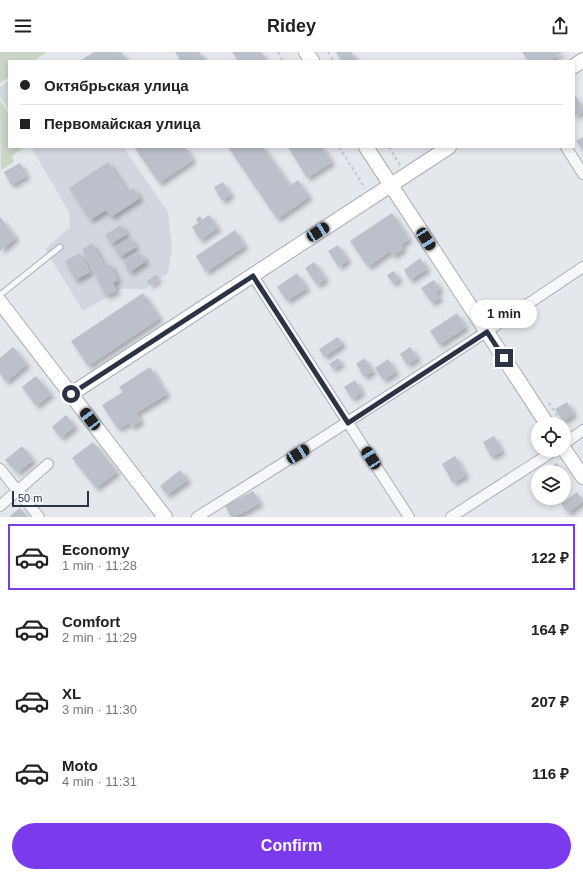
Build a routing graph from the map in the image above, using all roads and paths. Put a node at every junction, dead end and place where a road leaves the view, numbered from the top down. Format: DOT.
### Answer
graph roads {
  1 [pos="340,148"];
  2 [pos="367,148"];
  3 [pos="390,148"];
  4 [pos="448,148"];
  5 [pos="567,148"];
  6 [pos="583,174"];
  7 [pos="407,175"];
  8 [pos="391,185"];
  9 [pos="371,198"];
  10 [pos="60,248"];
  11 [pos="583,267"];
  12 [pos="253,276"];
  13 [pos="0,295"];
  14 [pos="0,302"];
  15 [pos="487,332"];
  16 [pos="71,394"];
  17 [pos="542,417"];
  18 [pos="348,423"];
  19 [pos="583,430"];
  20 [pos="571,439"];
  21 [pos="544,457"];
  22 [pos="569,457"];
  23 [pos="48,464"];
  24 [pos="0,469"];
  25 [pos="583,477"];
  26 [pos="17,491"];
  27 [pos="0,506"];
  28 [pos="39,517"];
  29 [pos="165,517"];
  30 [pos="197,517"];
  31 [pos="409,517"];
  32 [pos="451,517"];
  1 -- 9 [label="path"];
  2 -- 8 [label="street"];
  3 -- 7 [label="path"];
  4 -- 7 [label="street"];
  5 -- 6 [label="street"];
  7 -- 8 [label="street"];
  8 -- 9 [label="street"];
  8 -- 15 [label="street"];
  9 -- 12 [label="street"];
  10 -- 13 [label="lane"];
  11 -- 15 [label="street"];
  12 -- 16 [label="street"];
  12 -- 18 [label="street"];
  14 -- 16 [label="street"];
  15 -- 17 [label="street"];
  15 -- 18 [label="street"];
  16 -- 29 [label="street"];
  18 -- 30 [label="street"];
  18 -- 31 [label="street"];
  19 -- 20 [label="street"];
  21 -- 32 [label="street"];
  22 -- 25 [label="street"];
  23 -- 26 [label="street"];
  24 -- 26 [label="street"];
  26 -- 27 [label="street"];
  26 -- 28 [label="street"];
}
